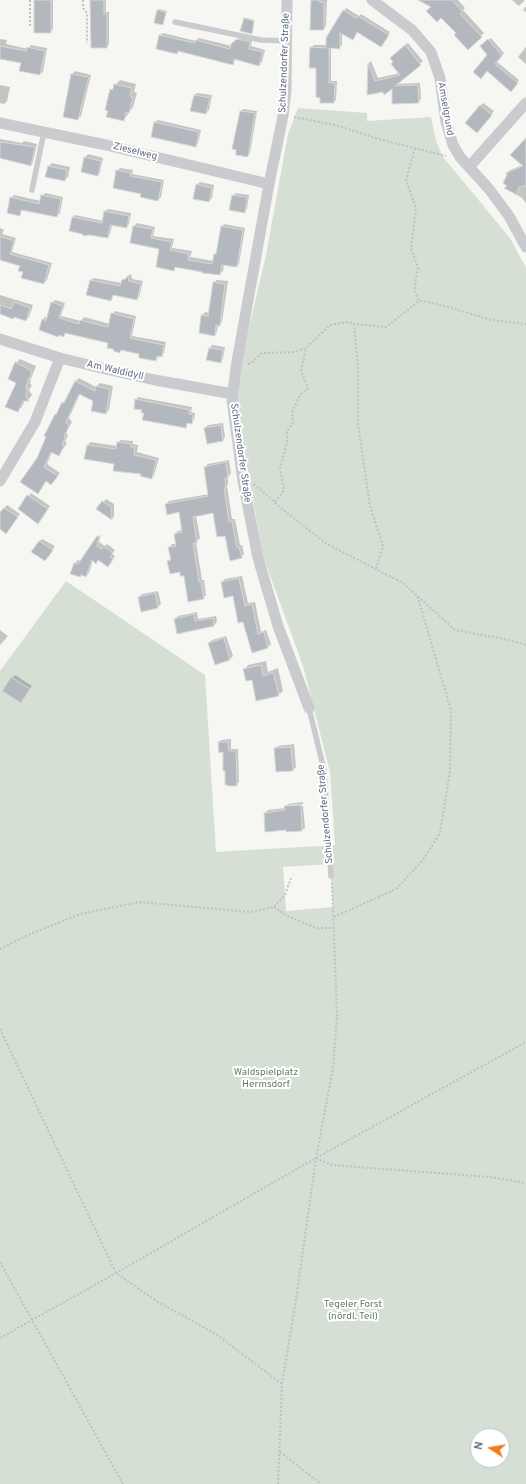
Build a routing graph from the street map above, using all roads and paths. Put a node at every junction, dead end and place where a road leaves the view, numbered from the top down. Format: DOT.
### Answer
graph roads {
  1 [pos="30,0"];
  2 [pos="83,0"];
  3 [pos="287,0"];
  4 [pos="372,0"];
  5 [pos="175,22"];
  6 [pos="30,28"];
  7 [pos="286,41"];
  8 [pos="87,43"];
  9 [pos="526,103"];
  10 [pos="283,116"];
  11 [pos="0,123"];
  12 [pos="44,132"];
  13 [pos="415,148"];
  14 [pos="460,157"];
  15 [pos="469,167"];
  16 [pos="269,184"];
  17 [pos="32,190"];
  18 [pos="526,247"];
  19 [pos="419,301"];
  20 [pos="354,324"];
  21 [pos="526,324"];
  22 [pos="0,339"];
  23 [pos="306,348"];
  24 [pos="60,358"];
  25 [pos="236,367"];
  26 [pos="233,394"];
  27 [pos="0,481"];
  28 [pos="243,481"];
  29 [pos="275,502"];
  30 [pos="376,569"];
  31 [pos="417,595"];
  32 [pos="526,645"];
  33 [pos="308,708"];
  34 [pos="331,876"];
  35 [pos="291,878"];
  36 [pos="274,907"];
  37 [pos="334,917"];
  38 [pos="334,928"];
  39 [pos="0,949"];
  40 [pos="0,1029"];
  41 [pos="526,1042"];
  42 [pos="316,1158"];
  43 [pos="526,1183"];
  44 [pos="0,1262"];
  45 [pos="116,1273"];
  46 [pos="32,1321"];
  47 [pos="0,1338"];
  48 [pos="282,1384"];
  49 [pos="280,1452"];
  50 [pos="123,1484"];
  51 [pos="278,1484"];
  52 [pos="321,1484"];
  1 -- 6 [label="path"];
  2 -- 8 [label="path"];
  3 -- 7 [label="street, Schulzendorfer Straße"];
  4 -- 14 [label="street, Amselgrund"];
  5 -- 7 [label="lane"];
  7 -- 10 [label="street, Schulzendorfer Straße"];
  9 -- 15 [label="street"];
  10 -- 13 [label="path"];
  10 -- 16 [label="street, Schulzendorfer Straße"];
  11 -- 12 [label="street, Zieselweg"];
  12 -- 16 [label="street, Zieselweg"];
  12 -- 17 [label="lane"];
  13 -- 14 [label="path"];
  13 -- 19 [label="path"];
  14 -- 15 [label="street, Amselgrund"];
  15 -- 18 [label="street, Amselgrund"];
  16 -- 25 [label="street, Schulzendorfer Straße"];
  19 -- 20 [label="path"];
  19 -- 21 [label="path"];
  20 -- 23 [label="path"];
  20 -- 30 [label="path"];
  22 -- 24 [label="street, Am Waldidyll"];
  23 -- 25 [label="path"];
  23 -- 29 [label="path"];
  24 -- 26 [label="street, Am Waldidyll"];
  24 -- 27 [label="street"];
  25 -- 26 [label="street, Schulzendorfer Straße"];
  26 -- 28 [label="street, Schulzendorfer Straße"];
  28 -- 29 [label="path"];
  28 -- 33 [label="street, Schulzendorfer Straße"];
  29 -- 30 [label="path"];
  30 -- 31 [label="path"];
  31 -- 32 [label="path"];
  31 -- 37 [label="path"];
  33 -- 34 [label="lane, Schulzendorfer Straße"];
  34 -- 37 [label="path"];
  35 -- 36 [label="path"];
  36 -- 38 [label="path"];
  36 -- 39 [label="path"];
  37 -- 38 [label="path"];
  38 -- 42 [label="path"];
  40 -- 45 [label="path"];
  41 -- 42 [label="path"];
  42 -- 43 [label="path"];
  42 -- 45 [label="path"];
  42 -- 48 [label="path"];
  44 -- 46 [label="path"];
  45 -- 46 [label="path"];
  45 -- 48 [label="path"];
  46 -- 47 [label="path"];
  46 -- 50 [label="path"];
  48 -- 49 [label="path"];
  49 -- 51 [label="path"];
  49 -- 52 [label="path"];
}
